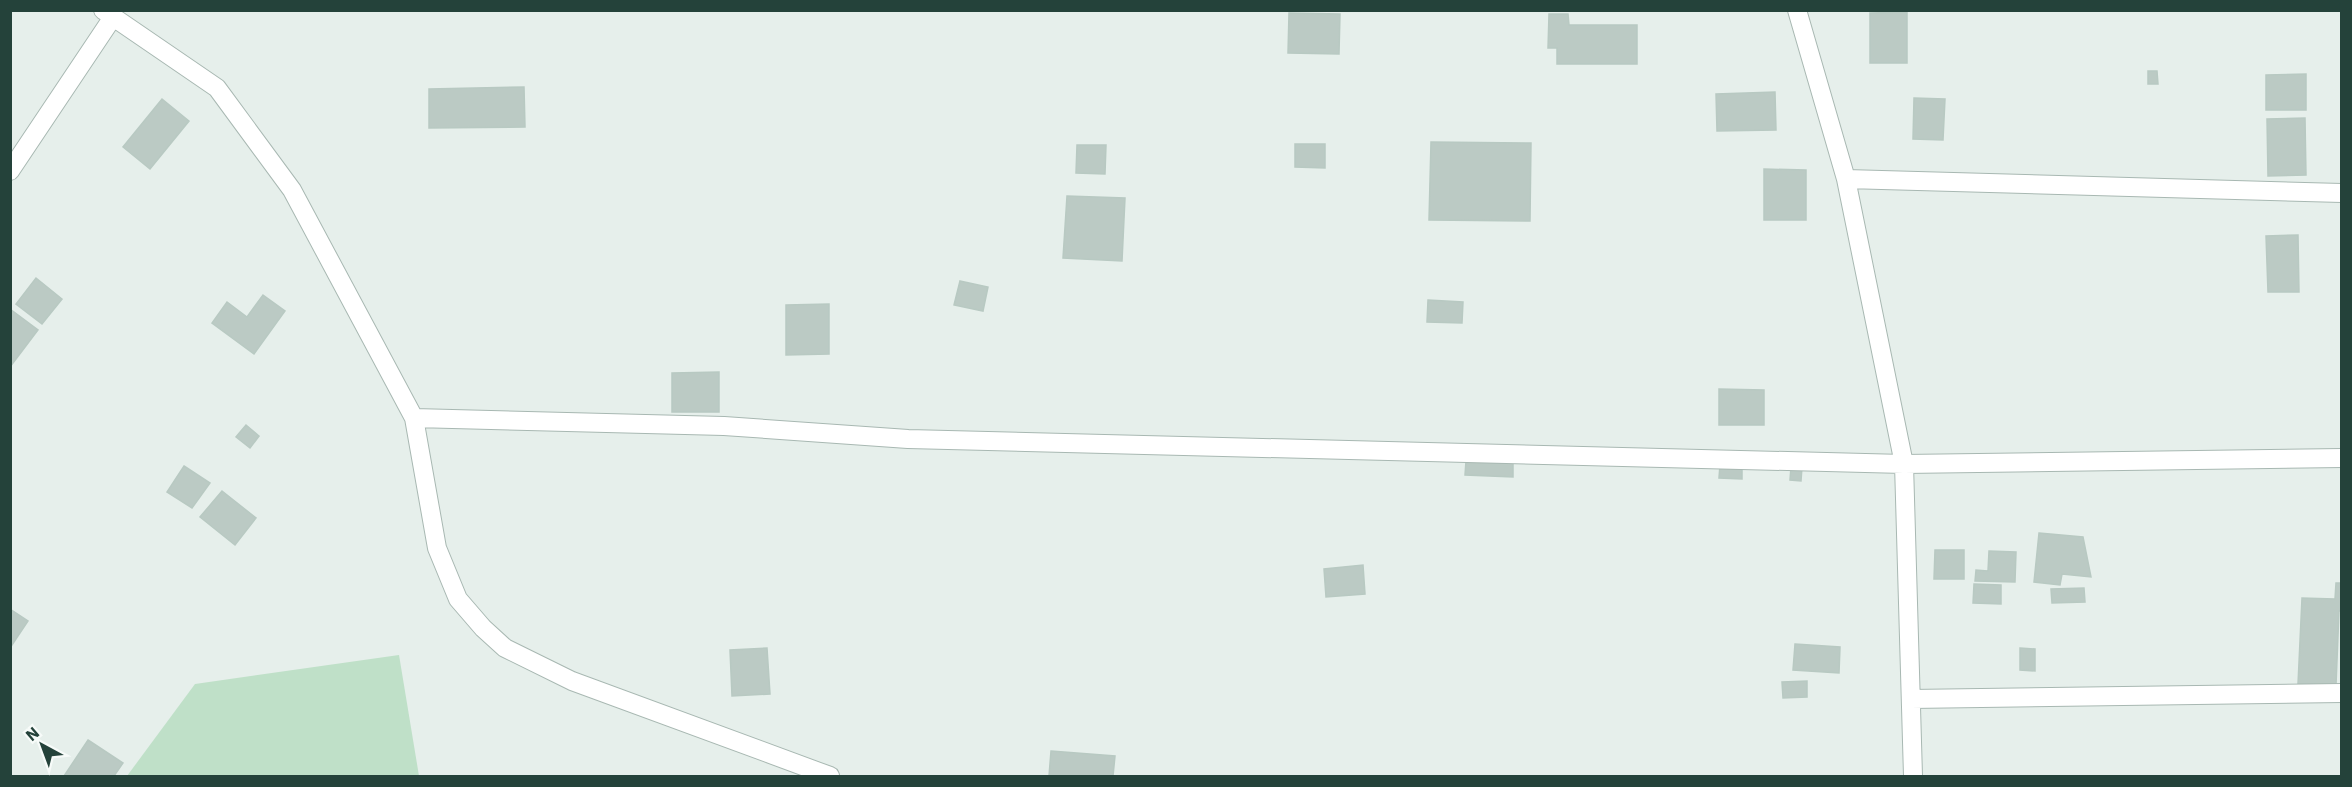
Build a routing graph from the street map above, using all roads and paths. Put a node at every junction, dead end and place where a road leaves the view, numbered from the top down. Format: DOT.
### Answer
graph roads {
  1 [pos="1797,10"];
  2 [pos="108,14"];
  3 [pos="10,171"];
  4 [pos="1846,179"];
  5 [pos="2342,192"];
  6 [pos="414,418"];
  7 [pos="2342,458"];
  8 [pos="1904,464"];
  9 [pos="2342,693"];
  10 [pos="1911,699"];
  11 [pos="830,777"];
  12 [pos="1913,777"];
  1 -- 4 [label="street"];
  2 -- 3 [label="street"];
  2 -- 6 [label="street"];
  4 -- 5 [label="street"];
  4 -- 8 [label="street"];
  6 -- 8 [label="street"];
  6 -- 11 [label="street"];
  7 -- 8 [label="street"];
  8 -- 10 [label="street"];
  9 -- 10 [label="street"];
  10 -- 12 [label="street"];
}
